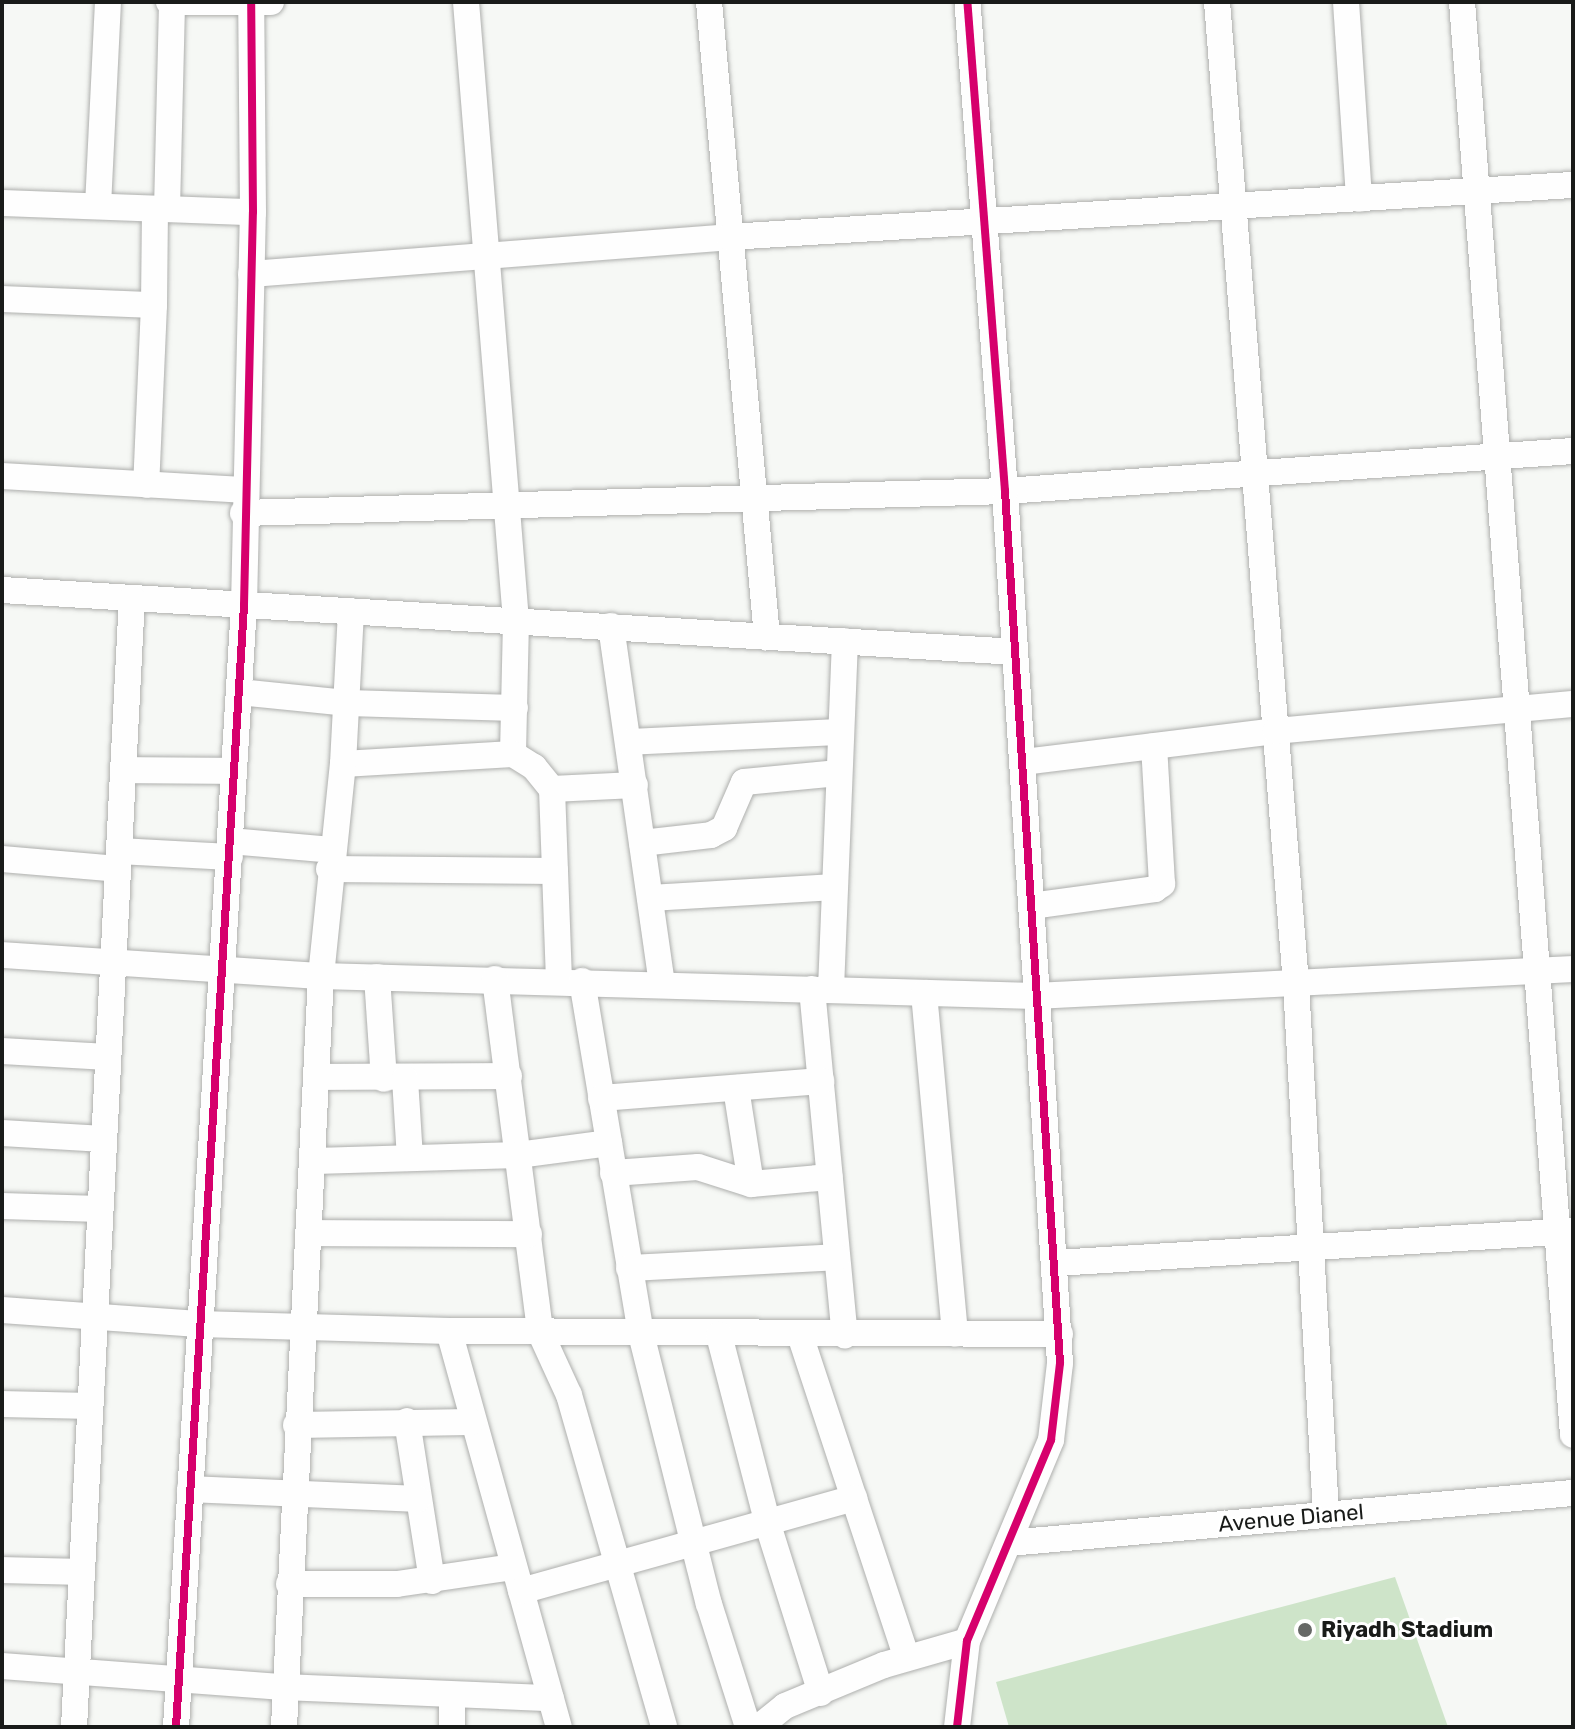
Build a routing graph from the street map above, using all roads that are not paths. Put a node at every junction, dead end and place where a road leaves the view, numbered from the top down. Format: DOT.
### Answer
graph roads {
  1 [pos="108,2"];
  2 [pos="170,2"];
  3 [pos="466,2"];
  4 [pos="709,2"];
  5 [pos="967,2"];
  6 [pos="1217,2"];
  7 [pos="1346,2"];
  8 [pos="1462,2"];
  9 [pos="258,3"];
  10 [pos="1573,185"];
  11 [pos="1477,191"];
  12 [pos="1359,199"];
  13 [pos="2,203"];
  14 [pos="98,206"];
  15 [pos="1234,206"];
  16 [pos="161,209"];
  17 [pos="253,212"];
  18 [pos="984,223"];
  19 [pos="729,237"];
  20 [pos="486,256"];
  21 [pos="251,274"];
  22 [pos="2,299"];
  23 [pos="154,305"];
  24 [pos="1573,451"];
  25 [pos="1500,456"];
  26 [pos="1255,471"];
  27 [pos="2,476"];
  28 [pos="146,485"];
  29 [pos="1005,491"];
  30 [pos="753,496"];
  31 [pos="243,502"];
  32 [pos="507,507"];
  33 [pos="2,590"];
  34 [pos="132,598"];
  35 [pos="244,605"];
  36 [pos="351,611"];
  37 [pos="516,621"];
  38 [pos="611,626"];
  39 [pos="767,637"];
  40 [pos="845,641"];
  41 [pos="1015,652"];
  42 [pos="239,692"];
  43 [pos="348,703"];
  44 [pos="1573,704"];
  45 [pos="1518,707"];
  46 [pos="515,708"];
  47 [pos="1276,731"];
  48 [pos="841,732"];
  49 [pos="628,742"];
  50 [pos="1154,746"];
  51 [pos="513,754"];
  52 [pos="1023,762"];
  53 [pos="343,764"];
  54 [pos="123,770"];
  55 [pos="234,771"];
  56 [pos="839,773"];
  57 [pos="635,785"];
  58 [pos="552,789"];
  59 [pos="642,843"];
  60 [pos="230,849"];
  61 [pos="2,859"];
  62 [pos="119,860"];
  63 [pos="330,860"];
  64 [pos="555,871"];
  65 [pos="835,887"];
  66 [pos="650,898"];
  67 [pos="1031,906"];
  68 [pos="2,955"];
  69 [pos="113,962"];
  70 [pos="225,969"];
  71 [pos="1573,969"];
  72 [pos="1537,972"];
  73 [pos="321,976"];
  74 [pos="377,977"];
  75 [pos="495,979"];
  76 [pos="570,981"];
  77 [pos="662,984"];
  78 [pos="1296,984"];
  79 [pos="821,989"];
  80 [pos="924,993"];
  81 [pos="1035,996"];
  82 [pos="2,1051"];
  83 [pos="108,1057"];
  84 [pos="509,1076"];
  85 [pos="318,1077"];
  86 [pos="395,1079"];
  87 [pos="821,1081"];
  88 [pos="736,1088"];
  89 [pos="601,1098"];
  90 [pos="2,1133"];
  91 [pos="104,1139"];
  92 [pos="609,1143"];
  93 [pos="518,1155"];
  94 [pos="410,1158"];
  95 [pos="315,1161"];
  96 [pos="613,1173"];
  97 [pos="830,1177"];
  98 [pos="751,1184"];
  99 [pos="2,1206"];
  100 [pos="100,1209"];
  101 [pos="1565,1231"];
  102 [pos="310,1233"];
  103 [pos="529,1234"];
  104 [pos="1312,1247"];
  105 [pos="837,1257"];
  106 [pos="1056,1263"];
  107 [pos="629,1268"];
  108 [pos="2,1310"];
  109 [pos="95,1317"];
  110 [pos="199,1324"];
  111 [pos="303,1326"];
  112 [pos="449,1331"];
  113 [pos="540,1332"];
  114 [pos="641,1334"];
  115 [pos="955,1334"];
  116 [pos="1060,1334"];
  117 [pos="719,1335"];
  118 [pos="800,1335"];
  119 [pos="845,1335"];
  120 [pos="2,1404"];
  121 [pos="90,1406"];
  122 [pos="407,1421"];
  123 [pos="471,1422"];
  124 [pos="296,1425"];
  125 [pos="1573,1435"];
  126 [pos="190,1489"];
  127 [pos="1573,1493"];
  128 [pos="293,1494"];
  129 [pos="854,1498"];
  130 [pos="418,1499"];
  131 [pos="1326,1514"];
  132 [pos="768,1525"];
  133 [pos="1009,1543"];
  134 [pos="694,1546"];
  135 [pos="617,1566"];
  136 [pos="2,1570"];
  137 [pos="82,1572"];
  138 [pos="517,1579"];
  139 [pos="432,1581"];
  140 [pos="289,1584"];
  141 [pos="967,1641"];
  142 [pos="907,1658"];
  143 [pos="2,1666"];
  144 [pos="78,1672"];
  145 [pos="179,1678"];
  146 [pos="283,1687"];
  147 [pos="821,1693"];
  148 [pos="452,1696"];
  149 [pos="551,1698"];
  150 [pos="74,1727"];
  151 [pos="176,1727"];
  152 [pos="284,1727"];
  153 [pos="452,1727"];
  154 [pos="559,1727"];
  155 [pos="664,1727"];
  156 [pos="748,1727"];
  157 [pos="759,1727"];
  158 [pos="957,1727"];
  1 -- 14 [label="street"];
  2 -- 9 [label="street"];
  2 -- 16 [label="street"];
  3 -- 20 [label="street"];
  4 -- 19 [label="street"];
  5 -- 18 [label="street"];
  6 -- 15 [label="street"];
  7 -- 12 [label="street"];
  8 -- 11 [label="street"];
  9 -- 17 [label="street"];
  10 -- 11 [label="street"];
  11 -- 12 [label="street"];
  11 -- 25 [label="street"];
  12 -- 15 [label="street"];
  13 -- 14 [label="street"];
  14 -- 16 [label="street"];
  15 -- 18 [label="street"];
  15 -- 26 [label="street"];
  16 -- 17 [label="street"];
  16 -- 23 [label="street"];
  17 -- 21 [label="street"];
  18 -- 19 [label="street"];
  18 -- 29 [label="street"];
  19 -- 20 [label="street"];
  19 -- 30 [label="street"];
  20 -- 21 [label="street"];
  20 -- 32 [label="street"];
  21 -- 31 [label="street"];
  22 -- 23 [label="street"];
  23 -- 28 [label="street"];
  24 -- 25 [label="street"];
  25 -- 26 [label="street"];
  25 -- 45 [label="street"];
  26 -- 29 [label="street"];
  26 -- 47 [label="street"];
  27 -- 28 [label="street"];
  28 -- 31 [label="street"];
  29 -- 30 [label="street"];
  29 -- 41 [label="street"];
  30 -- 32 [label="street"];
  30 -- 39 [label="street"];
  31 -- 32 [label="street"];
  31 -- 35 [label="street"];
  32 -- 37 [label="street"];
  33 -- 34 [label="street"];
  34 -- 35 [label="street"];
  34 -- 54 [label="street"];
  35 -- 36 [label="street"];
  35 -- 42 [label="street"];
  36 -- 37 [label="street"];
  36 -- 43 [label="street"];
  37 -- 38 [label="street"];
  37 -- 46 [label="street"];
  38 -- 39 [label="street"];
  38 -- 49 [label="street"];
  39 -- 40 [label="street"];
  40 -- 41 [label="street"];
  40 -- 48 [label="street"];
  41 -- 52 [label="street"];
  42 -- 43 [label="street"];
  42 -- 55 [label="street"];
  43 -- 46 [label="street"];
  43 -- 53 [label="street"];
  44 -- 45 [label="street"];
  45 -- 47 [label="street"];
  45 -- 72 [label="street"];
  46 -- 51 [label="street"];
  47 -- 50 [label="street"];
  47 -- 78 [label="street"];
  48 -- 49 [label="street"];
  48 -- 56 [label="street"];
  49 -- 57 [label="street"];
  50 -- 52 [label="street"];
  50 -- 67 [label="street"];
  51 -- 53 [label="street"];
  51 -- 58 [label="street"];
  52 -- 67 [label="street"];
  53 -- 63 [label="street"];
  54 -- 55 [label="street"];
  54 -- 62 [label="street"];
  55 -- 60 [label="street"];
  56 -- 59 [label="street"];
  56 -- 65 [label="street"];
  57 -- 58 [label="street"];
  57 -- 59 [label="street"];
  58 -- 64 [label="street"];
  59 -- 66 [label="street"];
  60 -- 62 [label="street"];
  60 -- 63 [label="street"];
  60 -- 70 [label="street"];
  61 -- 62 [label="street"];
  62 -- 69 [label="street"];
  63 -- 64 [label="street"];
  63 -- 73 [label="street"];
  64 -- 76 [label="street"];
  65 -- 66 [label="street"];
  65 -- 79 [label="street"];
  66 -- 77 [label="street"];
  67 -- 81 [label="street"];
  68 -- 69 [label="street"];
  69 -- 70 [label="street"];
  69 -- 83 [label="street"];
  70 -- 73 [label="street"];
  70 -- 110 [label="street"];
  71 -- 72 [label="street"];
  72 -- 78 [label="street"];
  72 -- 101 [label="street"];
  73 -- 74 [label="street"];
  73 -- 85 [label="street"];
  74 -- 75 [label="street"];
  74 -- 86 [label="street"];
  75 -- 76 [label="street"];
  75 -- 84 [label="street"];
  76 -- 77 [label="street"];
  76 -- 89 [label="street"];
  77 -- 79 [label="street"];
  78 -- 81 [label="street"];
  78 -- 104 [label="street"];
  79 -- 80 [label="street"];
  79 -- 87 [label="street"];
  80 -- 81 [label="street"];
  80 -- 115 [label="street"];
  81 -- 106 [label="street"];
  82 -- 83 [label="street"];
  83 -- 91 [label="street"];
  84 -- 86 [label="street"];
  84 -- 93 [label="street"];
  85 -- 86 [label="street"];
  85 -- 95 [label="street"];
  86 -- 94 [label="street"];
  87 -- 88 [label="street"];
  87 -- 97 [label="street"];
  88 -- 89 [label="street"];
  88 -- 98 [label="street"];
  89 -- 92 [label="street"];
  90 -- 91 [label="street"];
  91 -- 100 [label="street"];
  92 -- 93 [label="street"];
  92 -- 96 [label="street"];
  93 -- 94 [label="street"];
  93 -- 103 [label="street"];
  94 -- 95 [label="street"];
  95 -- 102 [label="street"];
  96 -- 98 [label="street"];
  96 -- 107 [label="street"];
  97 -- 98 [label="street"];
  97 -- 105 [label="street"];
  99 -- 100 [label="street"];
  100 -- 109 [label="street"];
  101 -- 104 [label="street"];
  101 -- 125 [label="street"];
  102 -- 103 [label="street"];
  102 -- 111 [label="street"];
  103 -- 113 [label="street"];
  104 -- 106 [label="street"];
  104 -- 131 [label="street"];
  105 -- 107 [label="street"];
  105 -- 119 [label="street"];
  106 -- 116 [label="street"];
  107 -- 114 [label="street"];
  108 -- 109 [label="street"];
  109 -- 110 [label="street"];
  109 -- 121 [label="street"];
  110 -- 111 [label="street"];
  110 -- 126 [label="street"];
  111 -- 112 [label="street"];
  111 -- 124 [label="street"];
  112 -- 113 [label="street"];
  112 -- 123 [label="street"];
  113 -- 114 [label="street"];
  113 -- 135 [label="street"];
  114 -- 117 [label="street"];
  114 -- 134 [label="street"];
  115 -- 116 [label="street"];
  115 -- 119 [label="street"];
  116 -- 133 [label="street"];
  117 -- 118 [label="street"];
  117 -- 132 [label="street"];
  118 -- 119 [label="street"];
  118 -- 129 [label="street"];
  120 -- 121 [label="street"];
  121 -- 137 [label="street"];
  122 -- 123 [label="street"];
  122 -- 124 [label="street"];
  122 -- 130 [label="street"];
  123 -- 138 [label="street"];
  124 -- 128 [label="street"];
  126 -- 128 [label="street"];
  126 -- 145 [label="street"];
  127 -- 131 [label="street, Avenue Dianel"];
  128 -- 130 [label="street"];
  128 -- 140 [label="street"];
  129 -- 132 [label="street"];
  129 -- 142 [label="street"];
  130 -- 139 [label="street"];
  131 -- 133 [label="street, Avenue Dianel"];
  132 -- 134 [label="street"];
  132 -- 147 [label="street"];
  133 -- 141 [label="street"];
  134 -- 135 [label="street"];
  134 -- 156 [label="street"];
  135 -- 138 [label="street"];
  135 -- 155 [label="street"];
  136 -- 137 [label="street"];
  137 -- 144 [label="street"];
  138 -- 139 [label="street"];
  138 -- 149 [label="street"];
  139 -- 140 [label="street"];
  140 -- 146 [label="street"];
  141 -- 142 [label="street"];
  141 -- 158 [label="street"];
  142 -- 147 [label="street"];
  143 -- 144 [label="street"];
  144 -- 145 [label="street"];
  144 -- 150 [label="street"];
  145 -- 146 [label="street"];
  145 -- 151 [label="street"];
  146 -- 148 [label="street"];
  146 -- 152 [label="street"];
  147 -- 157 [label="street"];
  148 -- 149 [label="street"];
  148 -- 153 [label="street"];
  149 -- 154 [label="street"];
}
